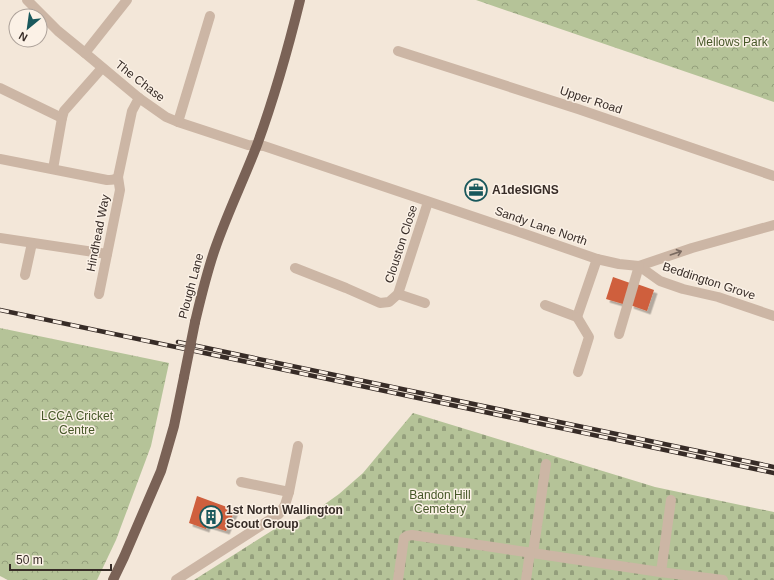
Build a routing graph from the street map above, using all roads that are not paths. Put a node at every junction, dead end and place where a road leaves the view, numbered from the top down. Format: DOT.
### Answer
graph roads {
  1 [pos="28,0"];
  2 [pos="127,0"];
  3 [pos="300,0"];
  4 [pos="210,16"];
  5 [pos="398,51"];
  6 [pos="85,54"];
  7 [pos="102,68"];
  8 [pos="0,88"];
  9 [pos="139,98"];
  10 [pos="62,118"];
  11 [pos="178,122"];
  12 [pos="257,145"];
  13 [pos="0,159"];
  14 [pos="53,169"];
  15 [pos="774,176"];
  16 [pos="118,177"];
  17 [pos="428,202"];
  18 [pos="774,225"];
  19 [pos="0,238"];
  20 [pos="32,243"];
  21 [pos="107,254"];
  22 [pos="597,259"];
  23 [pos="639,266"];
  24 [pos="295,268"];
  25 [pos="25,275"];
  26 [pos="99,294"];
  27 [pos="398,294"];
  28 [pos="425,303"];
  29 [pos="545,305"];
  30 [pos="774,316"];
  31 [pos="578,317"];
  32 [pos="618,334"];
  33 [pos="578,372"];
  34 [pos="298,446"];
  35 [pos="546,464"];
  36 [pos="241,482"];
  37 [pos="289,492"];
  38 [pos="671,500"];
  39 [pos="532,552"];
  40 [pos="660,574"];
  41 [pos="113,580"];
  42 [pos="176,580"];
  43 [pos="398,580"];
  44 [pos="526,580"];
  45 [pos="723,580"];
  1 -- 6 [label="street, The Chase"];
  2 -- 6 [label="street"];
  3 -- 12 [label="main road, Plough Lane"];
  4 -- 11 [label="street"];
  5 -- 15 [label="street, Upper Road"];
  6 -- 7 [label="street, The Chase"];
  7 -- 9 [label="street, The Chase"];
  7 -- 10 [label="street"];
  8 -- 10 [label="street"];
  9 -- 11 [label="street, The Chase"];
  9 -- 16 [label="street, Hindhead Way"];
  10 -- 14 [label="street"];
  11 -- 12 [label="street, The Chase"];
  12 -- 17 [label="street, Sandy Lane North"];
  12 -- 41 [label="main road, Plough Lane, bridge"];
  13 -- 14 [label="street"];
  14 -- 16 [label="street"];
  16 -- 21 [label="street, Hindhead Way"];
  17 -- 22 [label="street, Sandy Lane North"];
  17 -- 27 [label="street, Clouston Close"];
  23 -- 18 [label="street, Sandy Lane North, one-way"];
  19 -- 20 [label="street"];
  20 -- 21 [label="street"];
  20 -- 25 [label="street"];
  21 -- 26 [label="street, Hindhead Way"];
  22 -- 23 [label="street, Sandy Lane North"];
  22 -- 31 [label="street"];
  23 -- 30 [label="street, Beddington Grove"];
  23 -- 32 [label="street"];
  24 -- 27 [label="street, Clouston Close"];
  27 -- 28 [label="street, Clouston Close"];
  29 -- 31 [label="street"];
  31 -- 33 [label="street"];
  34 -- 37 [label="street"];
  35 -- 39 [label="street"];
  36 -- 37 [label="street"];
  37 -- 42 [label="street"];
  38 -- 40 [label="street"];
  39 -- 40 [label="street"];
  39 -- 43 [label="street"];
  39 -- 44 [label="street"];
  40 -- 45 [label="street"];
}
